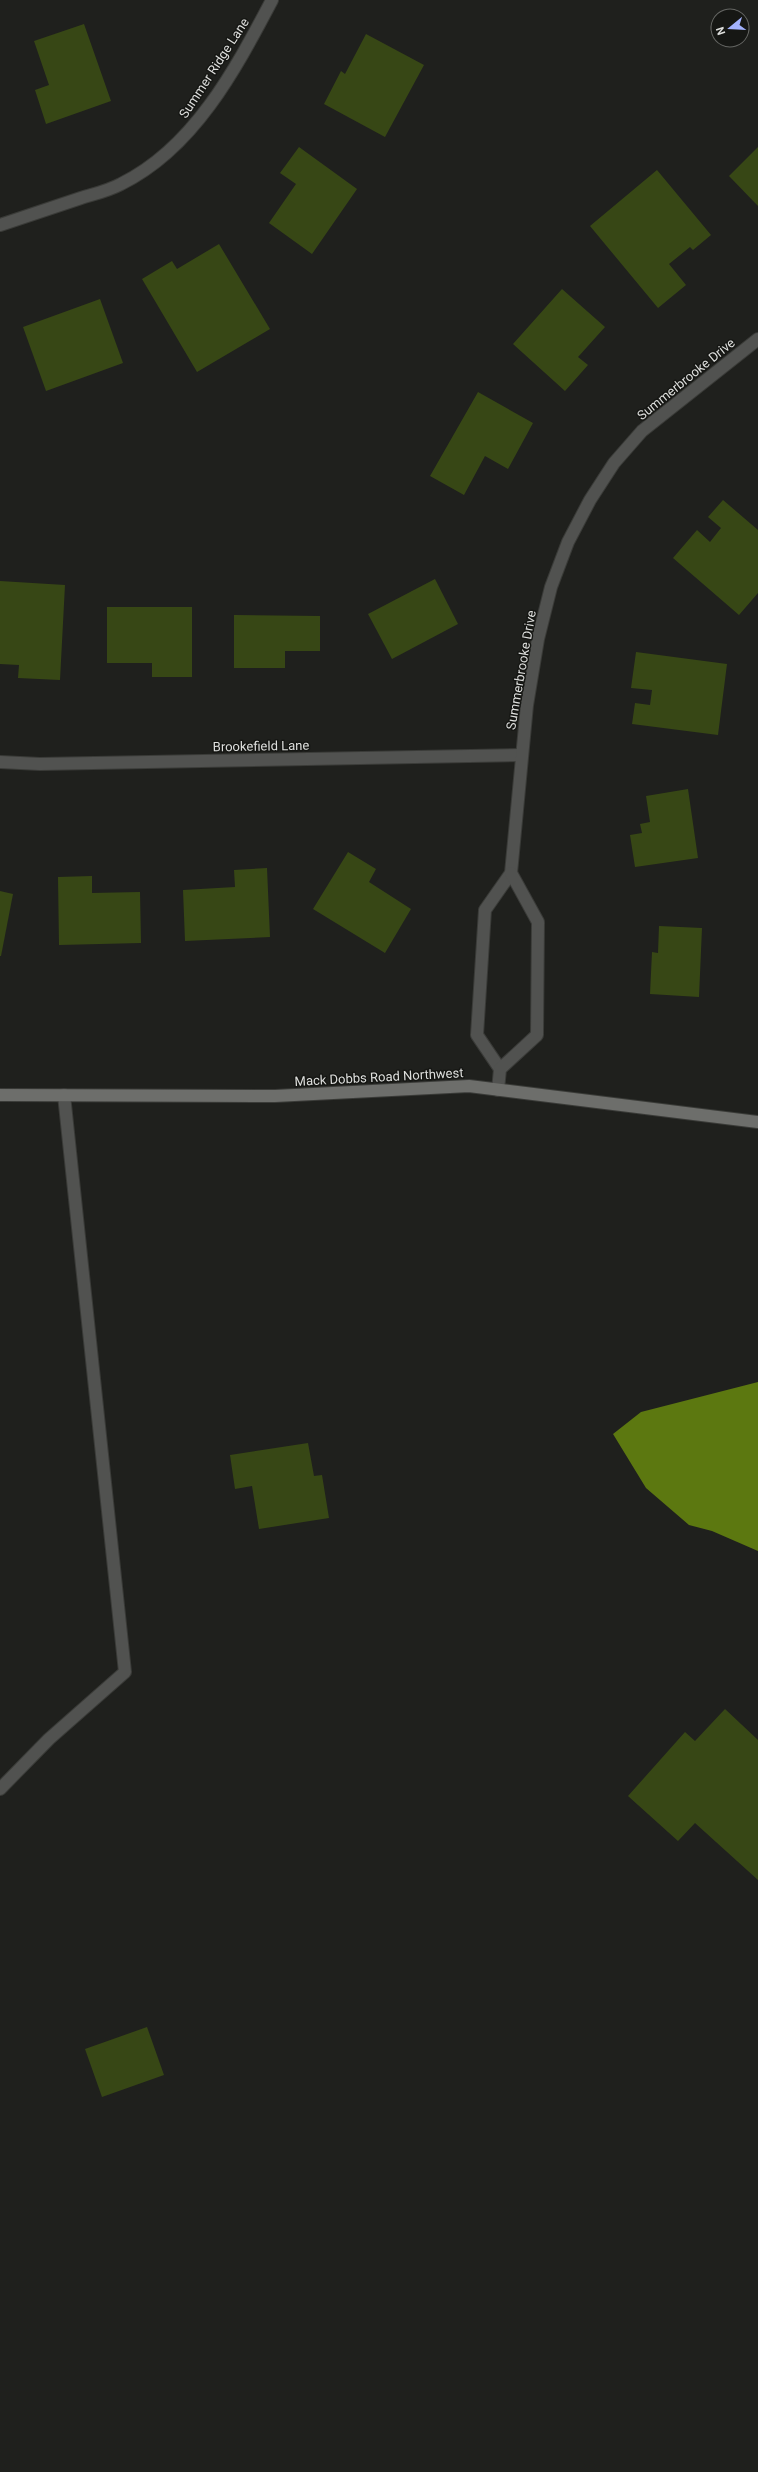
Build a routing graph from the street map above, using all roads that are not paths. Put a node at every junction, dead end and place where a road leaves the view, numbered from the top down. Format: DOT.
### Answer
graph roads {
  1 [pos="272,0"];
  2 [pos="0,225"];
  3 [pos="758,339"];
  4 [pos="522,755"];
  5 [pos="0,762"];
  6 [pos="511,872"];
  7 [pos="500,1069"];
  8 [pos="498,1090"];
  9 [pos="0,1095"];
  10 [pos="64,1095"];
  11 [pos="758,1122"];
  12 [pos="0,1789"];
  1 -- 2 [label="street, Summer Ridge Lane"];
  3 -- 4 [label="street, Summerbrooke Drive"];
  4 -- 5 [label="street, Brookefield Lane"];
  4 -- 6 [label="street, Summerbrooke Drive"];
  6 -- 7 [label="street, Summerbrooke Drive"];
  6 -- 7 [label="street"];
  7 -- 8 [label="street"];
  8 -- 10 [label="street, Mack Dobbs Road Northwest"];
  8 -- 11 [label="street, Mack Dobbs Road Northwest"];
  9 -- 10 [label="street, Mack Dobbs Road Northwest"];
  10 -- 12 [label="street"];
}
